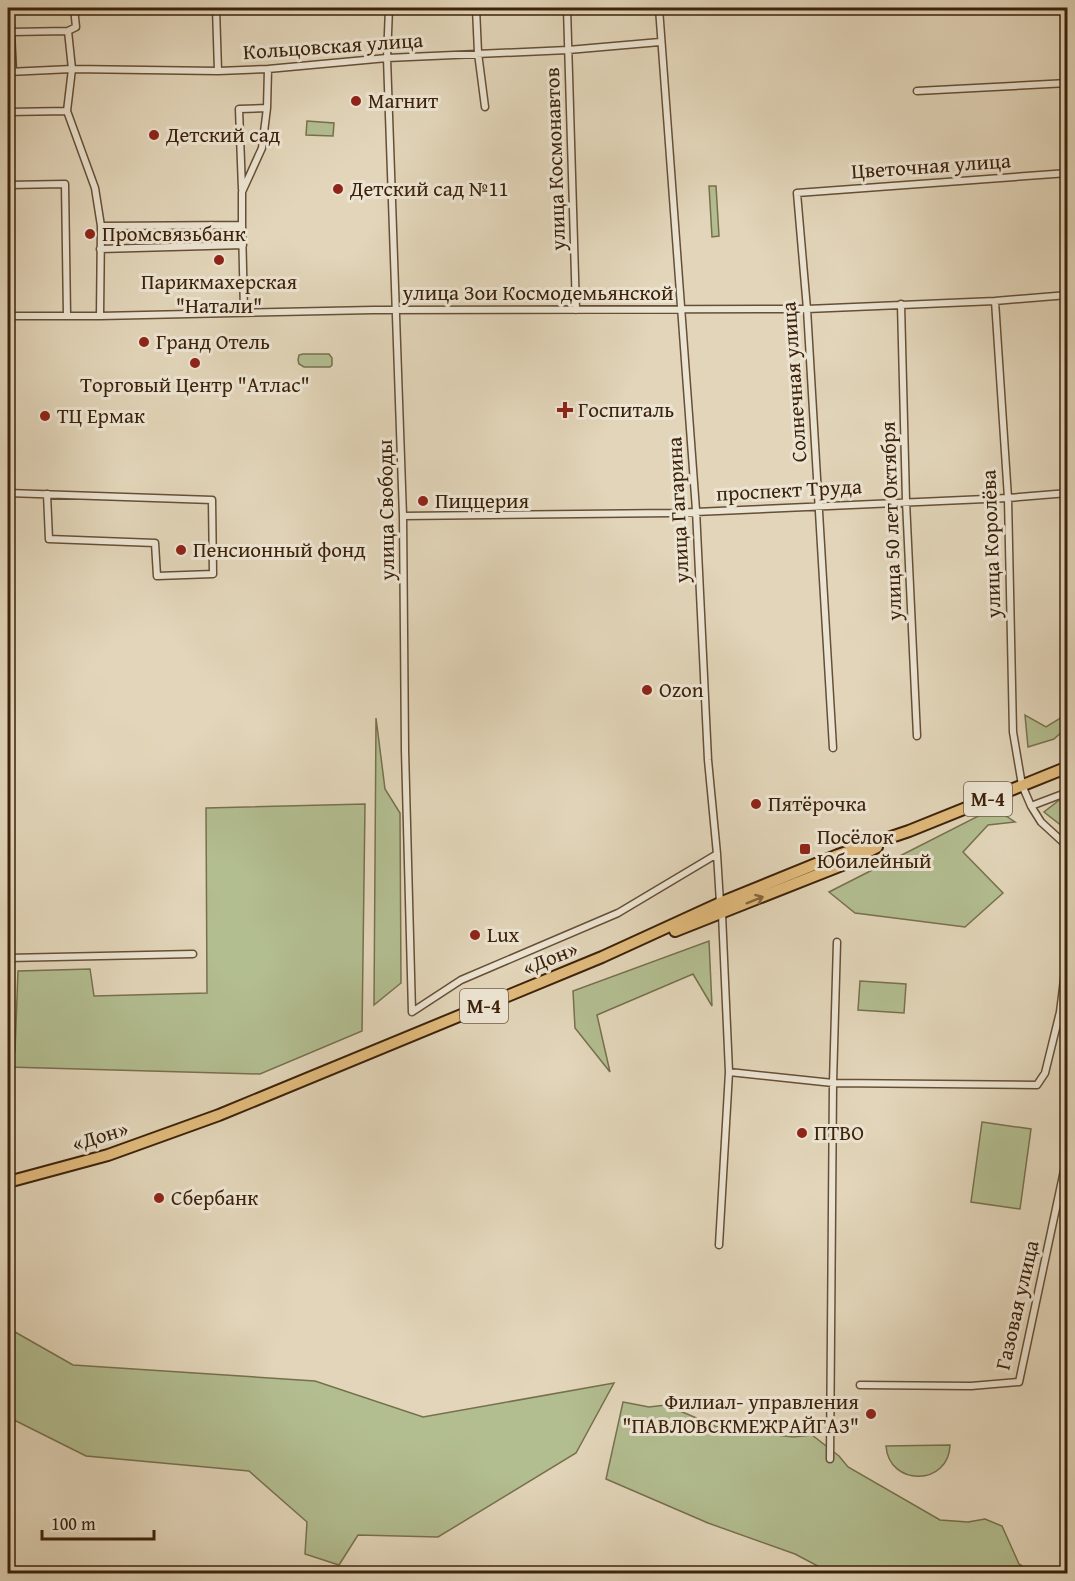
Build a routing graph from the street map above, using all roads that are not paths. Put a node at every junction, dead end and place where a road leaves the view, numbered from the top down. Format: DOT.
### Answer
graph roads {
  1 [pos="74,8"];
  2 [pos="216,8"];
  3 [pos="389,8"];
  4 [pos="476,8"];
  5 [pos="567,8"];
  6 [pos="659,8"];
  7 [pos="8,20"];
  8 [pos="68,31"];
  9 [pos="10,32"];
  10 [pos="660,42"];
  11 [pos="568,50"];
  12 [pos="478,53"];
  13 [pos="387,58"];
  14 [pos="72,69"];
  15 [pos="268,69"];
  16 [pos="218,71"];
  17 [pos="10,72"];
  18 [pos="1068,83"];
  19 [pos="917,91"];
  20 [pos="485,107"];
  21 [pos="267,108"];
  22 [pos="67,111"];
  23 [pos="8,112"];
  24 [pos="1068,173"];
  25 [pos="8,185"];
  26 [pos="242,192"];
  27 [pos="797,193"];
  28 [pos="242,225"];
  29 [pos="101,226"];
  30 [pos="243,245"];
  31 [pos="100,249"];
  32 [pos="1068,296"];
  33 [pos="995,301"];
  34 [pos="901,304"];
  35 [pos="397,309"];
  36 [pos="682,309"];
  37 [pos="807,309"];
  38 [pos="576,310"];
  39 [pos="244,312"];
  40 [pos="67,315"];
  41 [pos="8,316"];
  42 [pos="100,316"];
  43 [pos="1068,493"];
  44 [pos="8,494"];
  45 [pos="47,494"];
  46 [pos="1008,498"];
  47 [pos="906,501"];
  48 [pos="819,505"];
  49 [pos="696,510"];
  50 [pos="403,516"];
  51 [pos="917,736"];
  52 [pos="833,748"];
  53 [pos="1068,767"];
  54 [pos="1022,785"];
  55 [pos="1068,792"];
  56 [pos="1031,806"];
  57 [pos="717,854"];
  58 [pos="1068,881"];
  59 [pos="721,908"];
  60 [pos="837,942"];
  61 [pos="1068,947"];
  62 [pos="193,954"];
  63 [pos="8,958"];
  64 [pos="729,1072"];
  65 [pos="833,1083"];
  66 [pos="1068,1152"];
  67 [pos="8,1182"];
  68 [pos="719,1245"];
  69 [pos="860,1385"];
  70 [pos="830,1459"];
  1 -- 8 [label="street"];
  2 -- 16 [label="street"];
  3 -- 13 [label="street, улица Свободы"];
  4 -- 12 [label="street"];
  5 -- 11 [label="street, улица Космонавтов"];
  6 -- 10 [label="street, улица Гагарина"];
  7 -- 9 [label="street"];
  8 -- 9 [label="street"];
  8 -- 14 [label="street"];
  9 -- 17 [label="street"];
  10 -- 11 [label="street, Кольцовская улица"];
  10 -- 36 [label="street, улица Гагарина"];
  11 -- 12 [label="street, Кольцовская улица"];
  11 -- 38 [label="street, улица Космонавтов"];
  12 -- 13 [label="street, Кольцовская улица"];
  12 -- 20 [label="street"];
  13 -- 15 [label="street, Кольцовская улица"];
  13 -- 35 [label="street, улица Свободы"];
  14 -- 16 [label="street, Кольцовская улица"];
  14 -- 17 [label="street, Кольцовская улица"];
  14 -- 22 [label="street"];
  15 -- 16 [label="street, Кольцовская улица"];
  15 -- 21 [label="street"];
  18 -- 19 [label="street"];
  21 -- 26 [label="street"];
  21 -- 26 [label="street"];
  22 -- 23 [label="street"];
  22 -- 29 [label="street"];
  24 -- 27 [label="street, Цветочная улица"];
  25 -- 40 [label="street"];
  26 -- 28 [label="street"];
  27 -- 37 [label="street, Солнечная улица"];
  28 -- 29 [label="street"];
  28 -- 30 [label="street"];
  29 -- 31 [label="street"];
  30 -- 31 [label="street"];
  30 -- 39 [label="street"];
  31 -- 42 [label="street"];
  32 -- 33 [label="street, улица Зои Космодемьянской"];
  33 -- 34 [label="street, улица Зои Космодемьянской"];
  33 -- 46 [label="street, улица Королёва"];
  34 -- 37 [label="street, улица Зои Космодемьянской"];
  34 -- 47 [label="street, улица 50 лет Октября"];
  35 -- 38 [label="street, улица Зои Космодемьянской"];
  35 -- 39 [label="street, улица Зои Космодемьянской"];
  35 -- 50 [label="street, улица Свободы"];
  36 -- 37 [label="street, улица Зои Космодемьянской"];
  36 -- 38 [label="street, улица Зои Космодемьянской"];
  36 -- 49 [label="street, улица Гагарина"];
  37 -- 48 [label="street, Солнечная улица"];
  39 -- 42 [label="street, улица Зои Космодемьянской"];
  40 -- 41 [label="street, улица Зои Космодемьянской"];
  40 -- 42 [label="street, улица Зои Космодемьянской"];
  43 -- 46 [label="street, проспект Труда"];
  44 -- 45 [label="street"];
  45 -- 45 [label="street"];
  46 -- 47 [label="street, проспект Труда"];
  46 -- 54 [label="street, улица Королёва"];
  47 -- 48 [label="street, проспект Труда"];
  47 -- 51 [label="street, улица 50 лет Октября"];
  48 -- 49 [label="street, проспект Труда"];
  48 -- 52 [label="street, Солнечная улица"];
  49 -- 50 [label="street, проспект Труда"];
  49 -- 57 [label="street, улица Гагарина"];
  50 -- 57 [label="street, улица Свободы"];
  53 -- 54 [label="main road, М-4"];
  54 -- 56 [label="street"];
  54 -- 59 [label="main road, «Дон» / М-4"];
  55 -- 56 [label="street"];
  56 -- 58 [label="street"];
  57 -- 59 [label="street, улица Гагарина"];
  59 -- 64 [label="street, улица Гагарина"];
  59 -- 67 [label="main road, «Дон» / М-4"];
  60 -- 65 [label="street"];
  61 -- 65 [label="street"];
  62 -- 63 [label="street"];
  64 -- 65 [label="street"];
  64 -- 68 [label="street, улица Гагарина"];
  65 -- 70 [label="street"];
  66 -- 69 [label="street, Газовая улица"];
}
